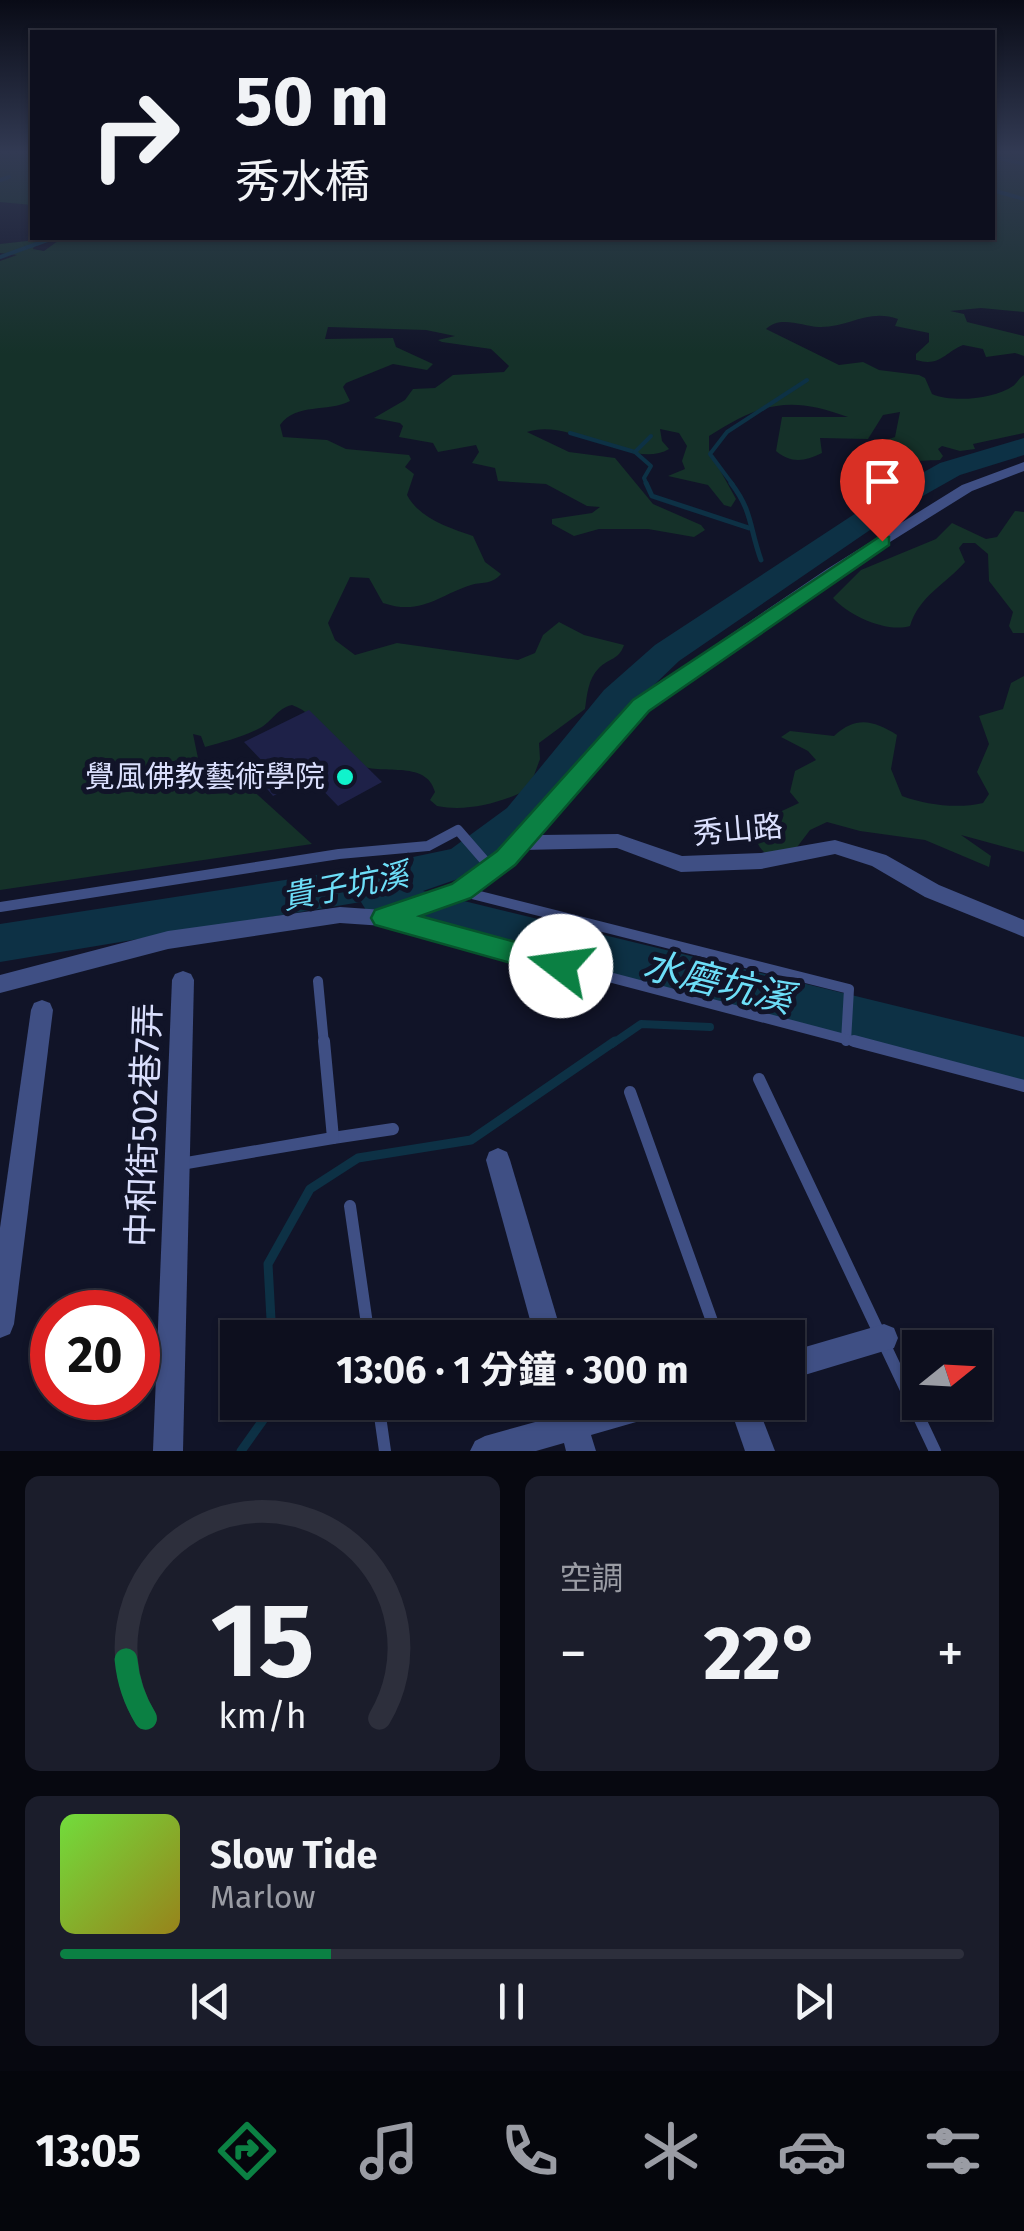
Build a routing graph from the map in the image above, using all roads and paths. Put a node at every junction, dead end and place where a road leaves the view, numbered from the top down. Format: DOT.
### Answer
graph roads {
  1 [pos="1024,466"];
  2 [pos="516,844"];
  3 [pos="490,868"];
  4 [pos="461,891"];
  5 [pos="0,907"];
  6 [pos="392,916"];
  7 [pos="1024,928"];
  8 [pos="183,980"];
  9 [pos="318,981"];
  10 [pos="0,984"];
  11 [pos="42,1010"];
  12 [pos="846,1041"];
  13 [pos="759,1079"];
  14 [pos="1024,1086"];
  15 [pos="630,1092"];
  16 [pos="394,1129"];
  17 [pos="334,1138"];
  18 [pos="498,1160"];
  19 [pos="178,1165"];
  20 [pos="9,1191"];
  21 [pos="350,1206"];
  22 [pos="366,1320"];
  23 [pos="544,1320"];
  24 [pos="712,1320"];
  25 [pos="0,1324"];
  26 [pos="884,1338"];
  27 [pos="805,1361"];
  28 [pos="381,1420"];
  29 [pos="749,1420"];
  30 [pos="574,1426"];
  31 [pos="168,1451"];
  32 [pos="385,1451"];
  33 [pos="485,1451"];
  34 [pos="760,1451"];
  35 [pos="935,1451"];
  1 -- 2 [label="street"];
  2 -- 3 [label="street"];
  2 -- 7 [label="street, 秀山路"];
  3 -- 4 [label="street"];
  3 -- 5 [label="lane"];
  4 -- 6 [label="street"];
  4 -- 12 [label="lane"];
  6 -- 10 [label="street"];
  6 -- 12 [label="lane"];
  8 -- 19 [label="street, 中和街502巷7弄"];
  9 -- 17 [label="lane"];
  11 -- 20 [label="street"];
  12 -- 14 [label="lane"];
  13 -- 26 [label="lane"];
  15 -- 24 [label="lane"];
  16 -- 17 [label="lane"];
  17 -- 19 [label="lane"];
  18 -- 23 [label="street"];
  19 -- 31 [label="street, 中和街502巷7弄"];
  20 -- 25 [label="street"];
  21 -- 22 [label="lane"];
  26 -- 27 [label="street"];
  26 -- 35 [label="lane"];
  28 -- 32 [label="lane"];
  29 -- 34 [label="street"];
  30 -- 33 [label="street"];
}
